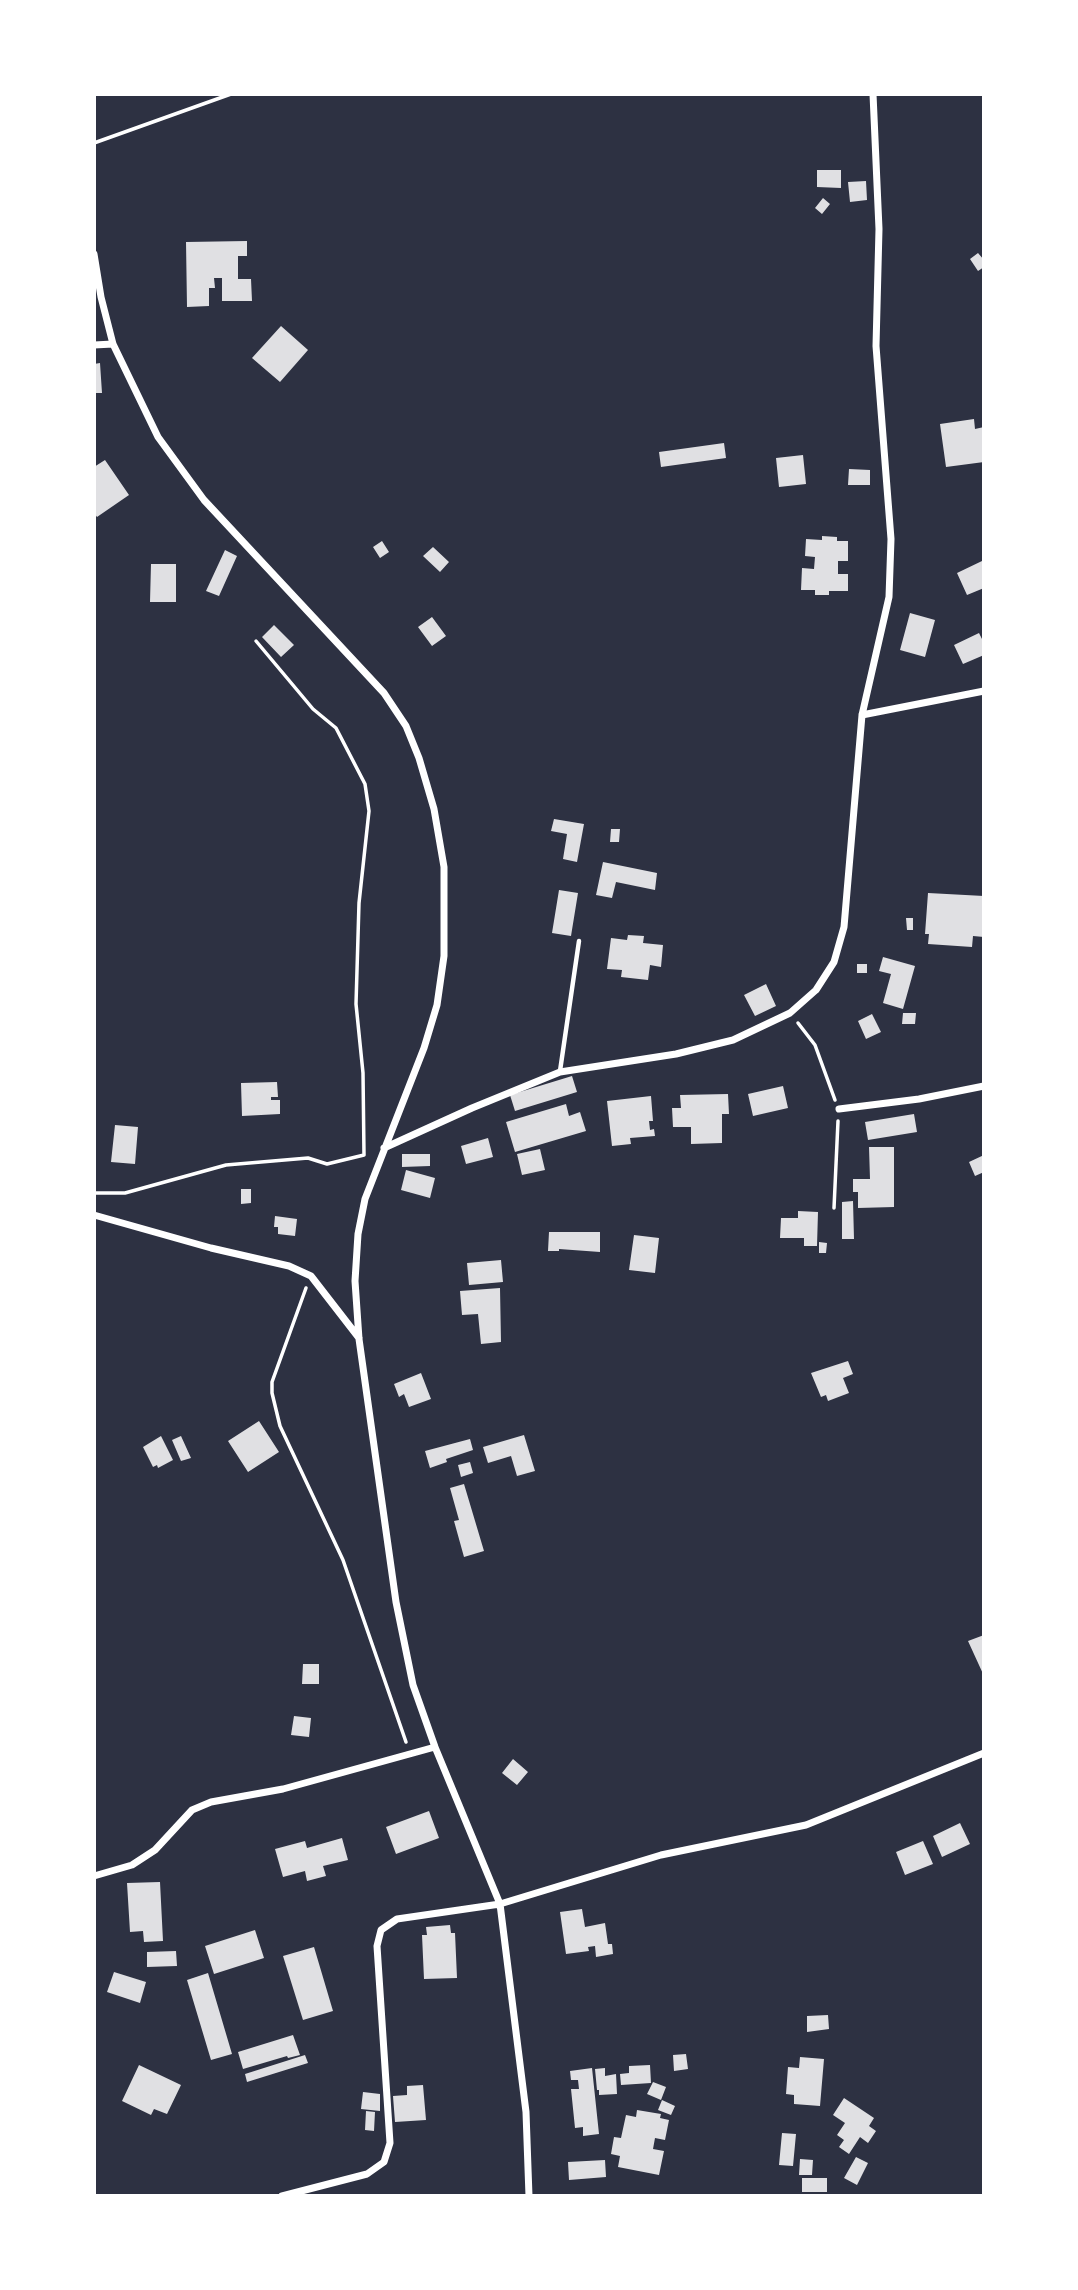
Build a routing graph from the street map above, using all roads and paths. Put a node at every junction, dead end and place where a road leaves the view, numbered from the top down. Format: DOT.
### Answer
graph roads {
  1 [pos="231,94"];
  2 [pos="873,94"];
  3 [pos="94,143"];
  4 [pos="94,254"];
  5 [pos="113,344"];
  6 [pos="94,345"];
  7 [pos="256,641"];
  8 [pos="984,691"];
  9 [pos="862,715"];
  10 [pos="579,941"];
  11 [pos="560,1072"];
  12 [pos="984,1086"];
  13 [pos="839,1109"];
  14 [pos="383,1149"];
  15 [pos="364,1155"];
  16 [pos="94,1193"];
  17 [pos="94,1215"];
  18 [pos="311,1276"];
  19 [pos="359,1339"];
  20 [pos="435,1747"];
  21 [pos="984,1753"];
  22 [pos="410,1754"];
  23 [pos="94,1877"];
  24 [pos="500,1904"];
  25 [pos="282,2196"];
  26 [pos="529,2196"];
  1 -- 3 [label="path"];
  2 -- 9 [label="street"];
  4 -- 5 [label="street"];
  5 -- 6 [label="street"];
  5 -- 14 [label="street"];
  7 -- 15 [label="path"];
  8 -- 9 [label="street"];
  9 -- 11 [label="street"];
  10 -- 11 [label="lane"];
  11 -- 14 [label="street"];
  12 -- 13 [label="street"];
  14 -- 15 [label="path"];
  14 -- 19 [label="street"];
  15 -- 16 [label="path"];
  17 -- 18 [label="street"];
  18 -- 19 [label="street"];
  18 -- 22 [label="path"];
  19 -- 20 [label="street"];
  20 -- 22 [label="street"];
  20 -- 24 [label="street"];
  21 -- 24 [label="street"];
  22 -- 23 [label="street"];
  24 -- 25 [label="street"];
  24 -- 26 [label="street"];
}
